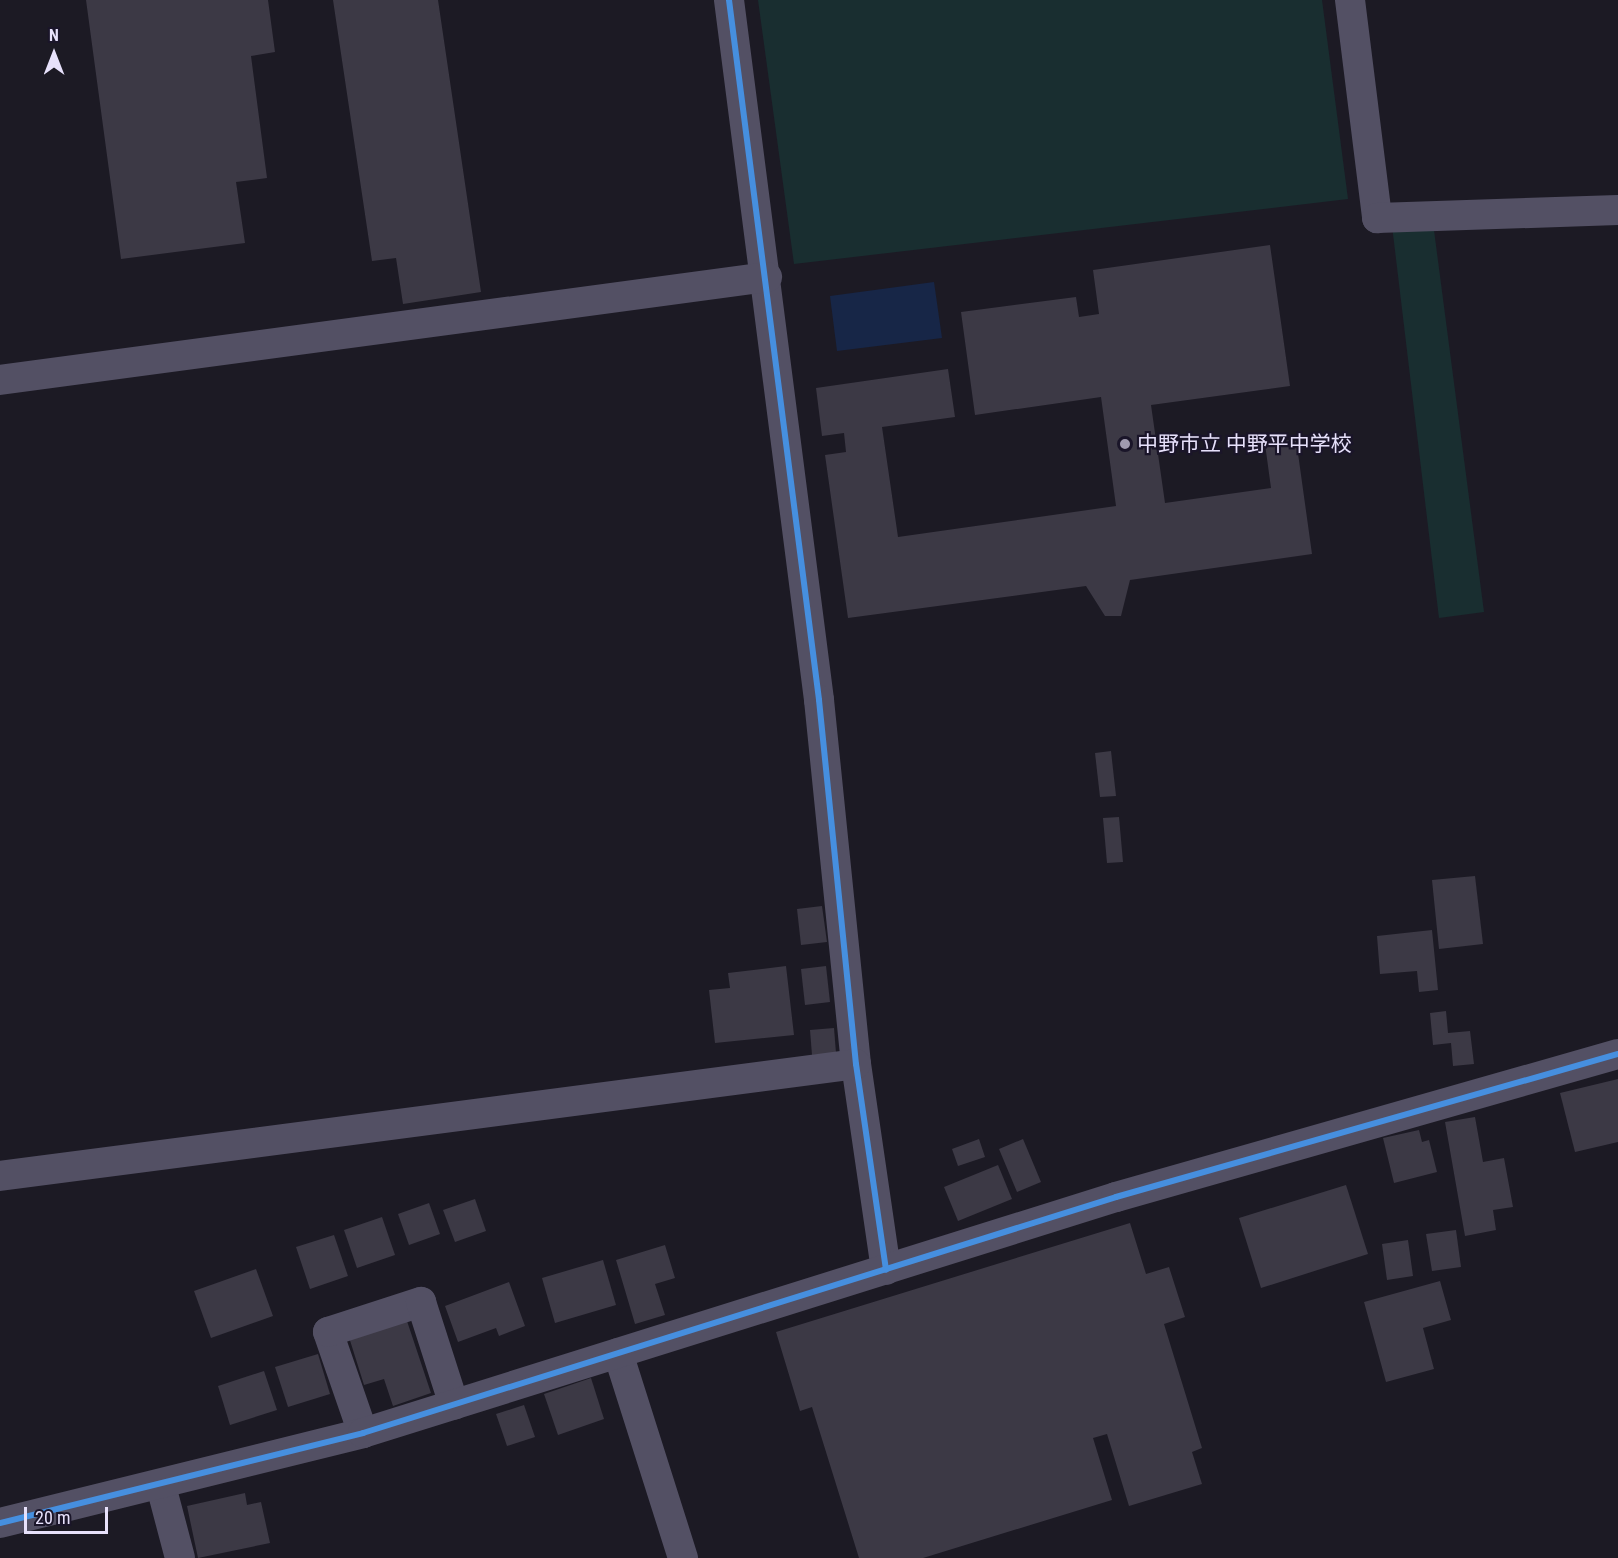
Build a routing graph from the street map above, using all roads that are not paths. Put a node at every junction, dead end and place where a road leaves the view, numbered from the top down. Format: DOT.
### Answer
graph roads {
  1 [pos="729,0"];
  2 [pos="1350,0"];
  3 [pos="1618,210"];
  4 [pos="767,277"];
  5 [pos="0,380"];
  6 [pos="1618,1054"];
  7 [pos="856,1064"];
  8 [pos="0,1176"];
  9 [pos="886,1270"];
  10 [pos="618,1353"];
  11 [pos="453,1405"];
  12 [pos="363,1433"];
  13 [pos="161,1486"];
  14 [pos="0,1523"];
  15 [pos="180,1558"];
  16 [pos="683,1558"];
  1 -- 4 [label="street"];
  2 -- 3 [label="street"];
  4 -- 5 [label="street"];
  4 -- 7 [label="street"];
  6 -- 9 [label="street"];
  7 -- 8 [label="street"];
  7 -- 9 [label="street"];
  9 -- 10 [label="street"];
  10 -- 11 [label="street"];
  10 -- 16 [label="street"];
  11 -- 12 [label="street"];
  11 -- 12 [label="street"];
  12 -- 13 [label="street"];
  13 -- 14 [label="street"];
  13 -- 15 [label="street"];
}
